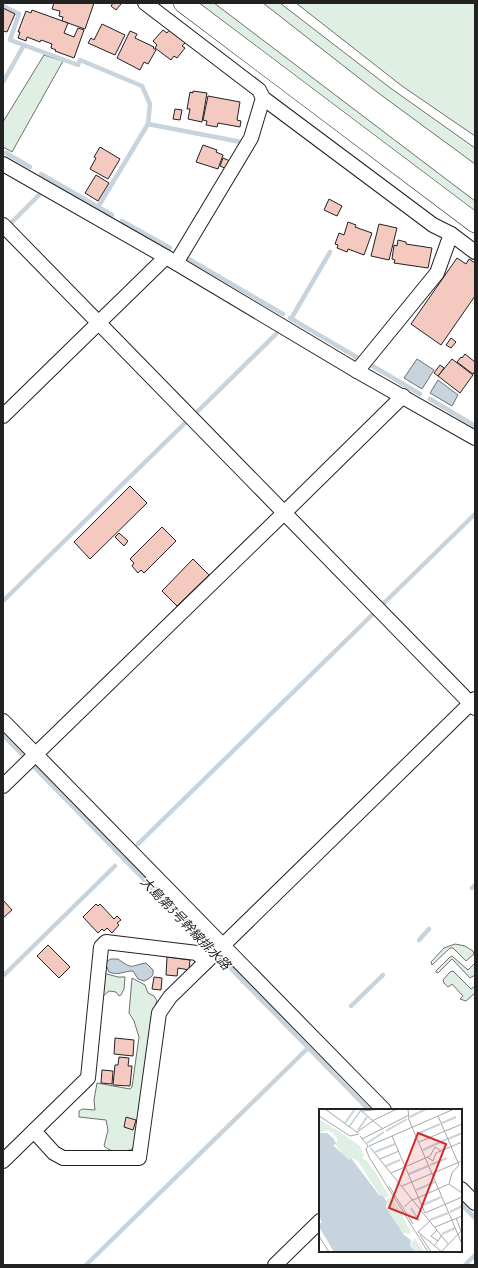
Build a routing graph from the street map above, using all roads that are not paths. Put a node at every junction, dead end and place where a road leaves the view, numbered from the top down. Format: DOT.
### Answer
graph roads {
  1 [pos="145,3"];
  2 [pos="183,3"];
  3 [pos="263,98"];
  4 [pos="3,164"];
  5 [pos="475,223"];
  6 [pos="3,225"];
  7 [pos="451,234"];
  8 [pos="475,252"];
  9 [pos="171,260"];
  10 [pos="98,322"];
  11 [pos="357,371"];
  12 [pos="403,396"];
  13 [pos="3,416"];
  14 [pos="475,438"];
  15 [pos="284,513"];
  16 [pos="474,703"];
  17 [pos="3,721"];
  18 [pos="31,759"];
  19 [pos="3,786"];
  20 [pos="215,954"];
  21 [pos="383,1109"];
  22 [pos="34,1131"];
  23 [pos="3,1161"];
  24 [pos="462,1190"];
  25 [pos="475,1203"];
  26 [pos="319,1222"];
  27 [pos="275,1265"];
  1 -- 3 [label="street"];
  2 -- 5 [label="street"];
  3 -- 7 [label="street"];
  3 -- 9 [label="street"];
  4 -- 9 [label="street"];
  6 -- 10 [label="street"];
  7 -- 8 [label="street"];
  7 -- 11 [label="street"];
  9 -- 10 [label="street"];
  9 -- 11 [label="street"];
  10 -- 13 [label="street"];
  10 -- 15 [label="street"];
  11 -- 12 [label="street"];
  12 -- 14 [label="street"];
  12 -- 15 [label="street"];
  15 -- 16 [label="street"];
  15 -- 18 [label="street"];
  16 -- 20 [label="street"];
  17 -- 18 [label="street"];
  18 -- 19 [label="street"];
  18 -- 20 [label="street"];
  20 -- 21 [label="street"];
  20 -- 22 [label="street"];
  20 -- 22 [label="street"];
  22 -- 23 [label="street"];
  24 -- 25 [label="street"];
  26 -- 27 [label="street"];
}
